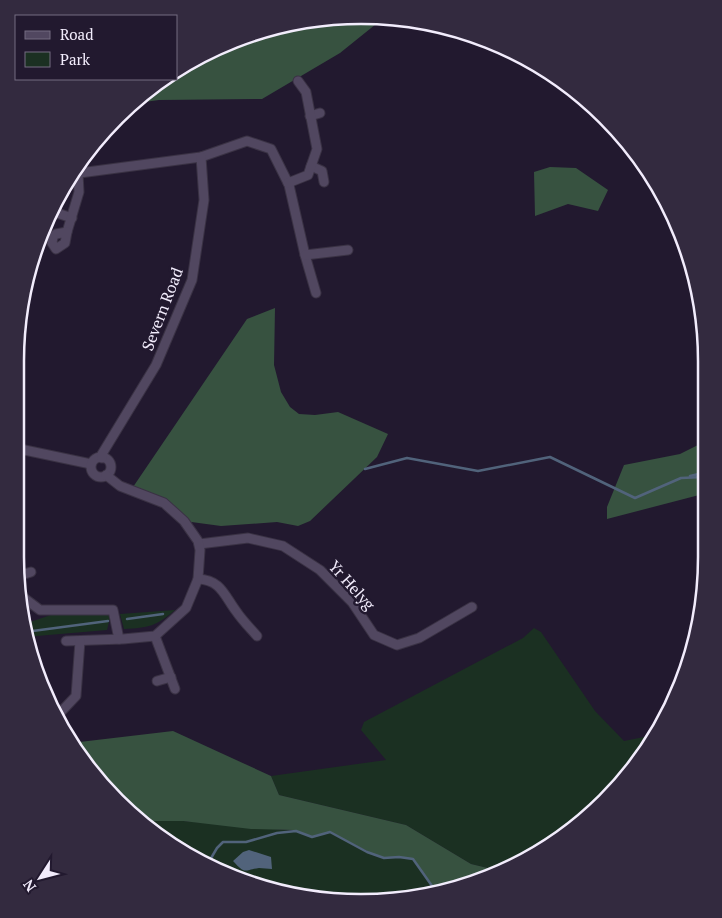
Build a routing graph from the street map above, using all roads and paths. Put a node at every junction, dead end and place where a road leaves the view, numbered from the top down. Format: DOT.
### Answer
graph roads {
  1 [pos="298,81"];
  2 [pos="320,113"];
  3 [pos="310,116"];
  4 [pos="202,157"];
  5 [pos="312,166"];
  6 [pos="82,172"];
  7 [pos="77,181"];
  8 [pos="324,182"];
  9 [pos="288,183"];
  10 [pos="58,213"];
  11 [pos="72,218"];
  12 [pos="67,232"];
  13 [pos="348,250"];
  14 [pos="304,255"];
  15 [pos="316,293"];
  16 [pos="24,450"];
  17 [pos="102,458"];
  18 [pos="91,464"];
  19 [pos="106,475"];
  20 [pos="199,544"];
  21 [pos="31,572"];
  22 [pos="24,574"];
  23 [pos="198,579"];
  24 [pos="27,600"];
  25 [pos="472,607"];
  26 [pos="155,636"];
  27 [pos="257,636"];
  28 [pos="119,639"];
  29 [pos="66,641"];
  30 [pos="80,641"];
  31 [pos="171,677"];
  32 [pos="157,681"];
  33 [pos="175,689"];
  34 [pos="62,711"];
  1 -- 3 [label="street"];
  2 -- 3 [label="street"];
  3 -- 5 [label="street"];
  4 -- 6 [label="street"];
  4 -- 9 [label="street"];
  4 -- 17 [label="street, Severn Road"];
  5 -- 8 [label="street"];
  5 -- 9 [label="street"];
  7 -- 11 [label="street"];
  9 -- 14 [label="street"];
  10 -- 11 [label="street"];
  11 -- 12 [label="street"];
  13 -- 14 [label="street"];
  14 -- 15 [label="street"];
  16 -- 18 [label="street"];
  17 -- 18 [label="street"];
  17 -- 19 [label="street"];
  18 -- 19 [label="street"];
  19 -- 20 [label="street"];
  20 -- 23 [label="street"];
  20 -- 25 [label="street, Yr Helyg"];
  21 -- 22 [label="street"];
  23 -- 26 [label="street"];
  23 -- 27 [label="street"];
  24 -- 28 [label="street"];
  26 -- 28 [label="street"];
  26 -- 31 [label="street"];
  28 -- 30 [label="street"];
  29 -- 30 [label="street"];
  30 -- 34 [label="street"];
  31 -- 32 [label="street"];
  31 -- 33 [label="street"];
}
